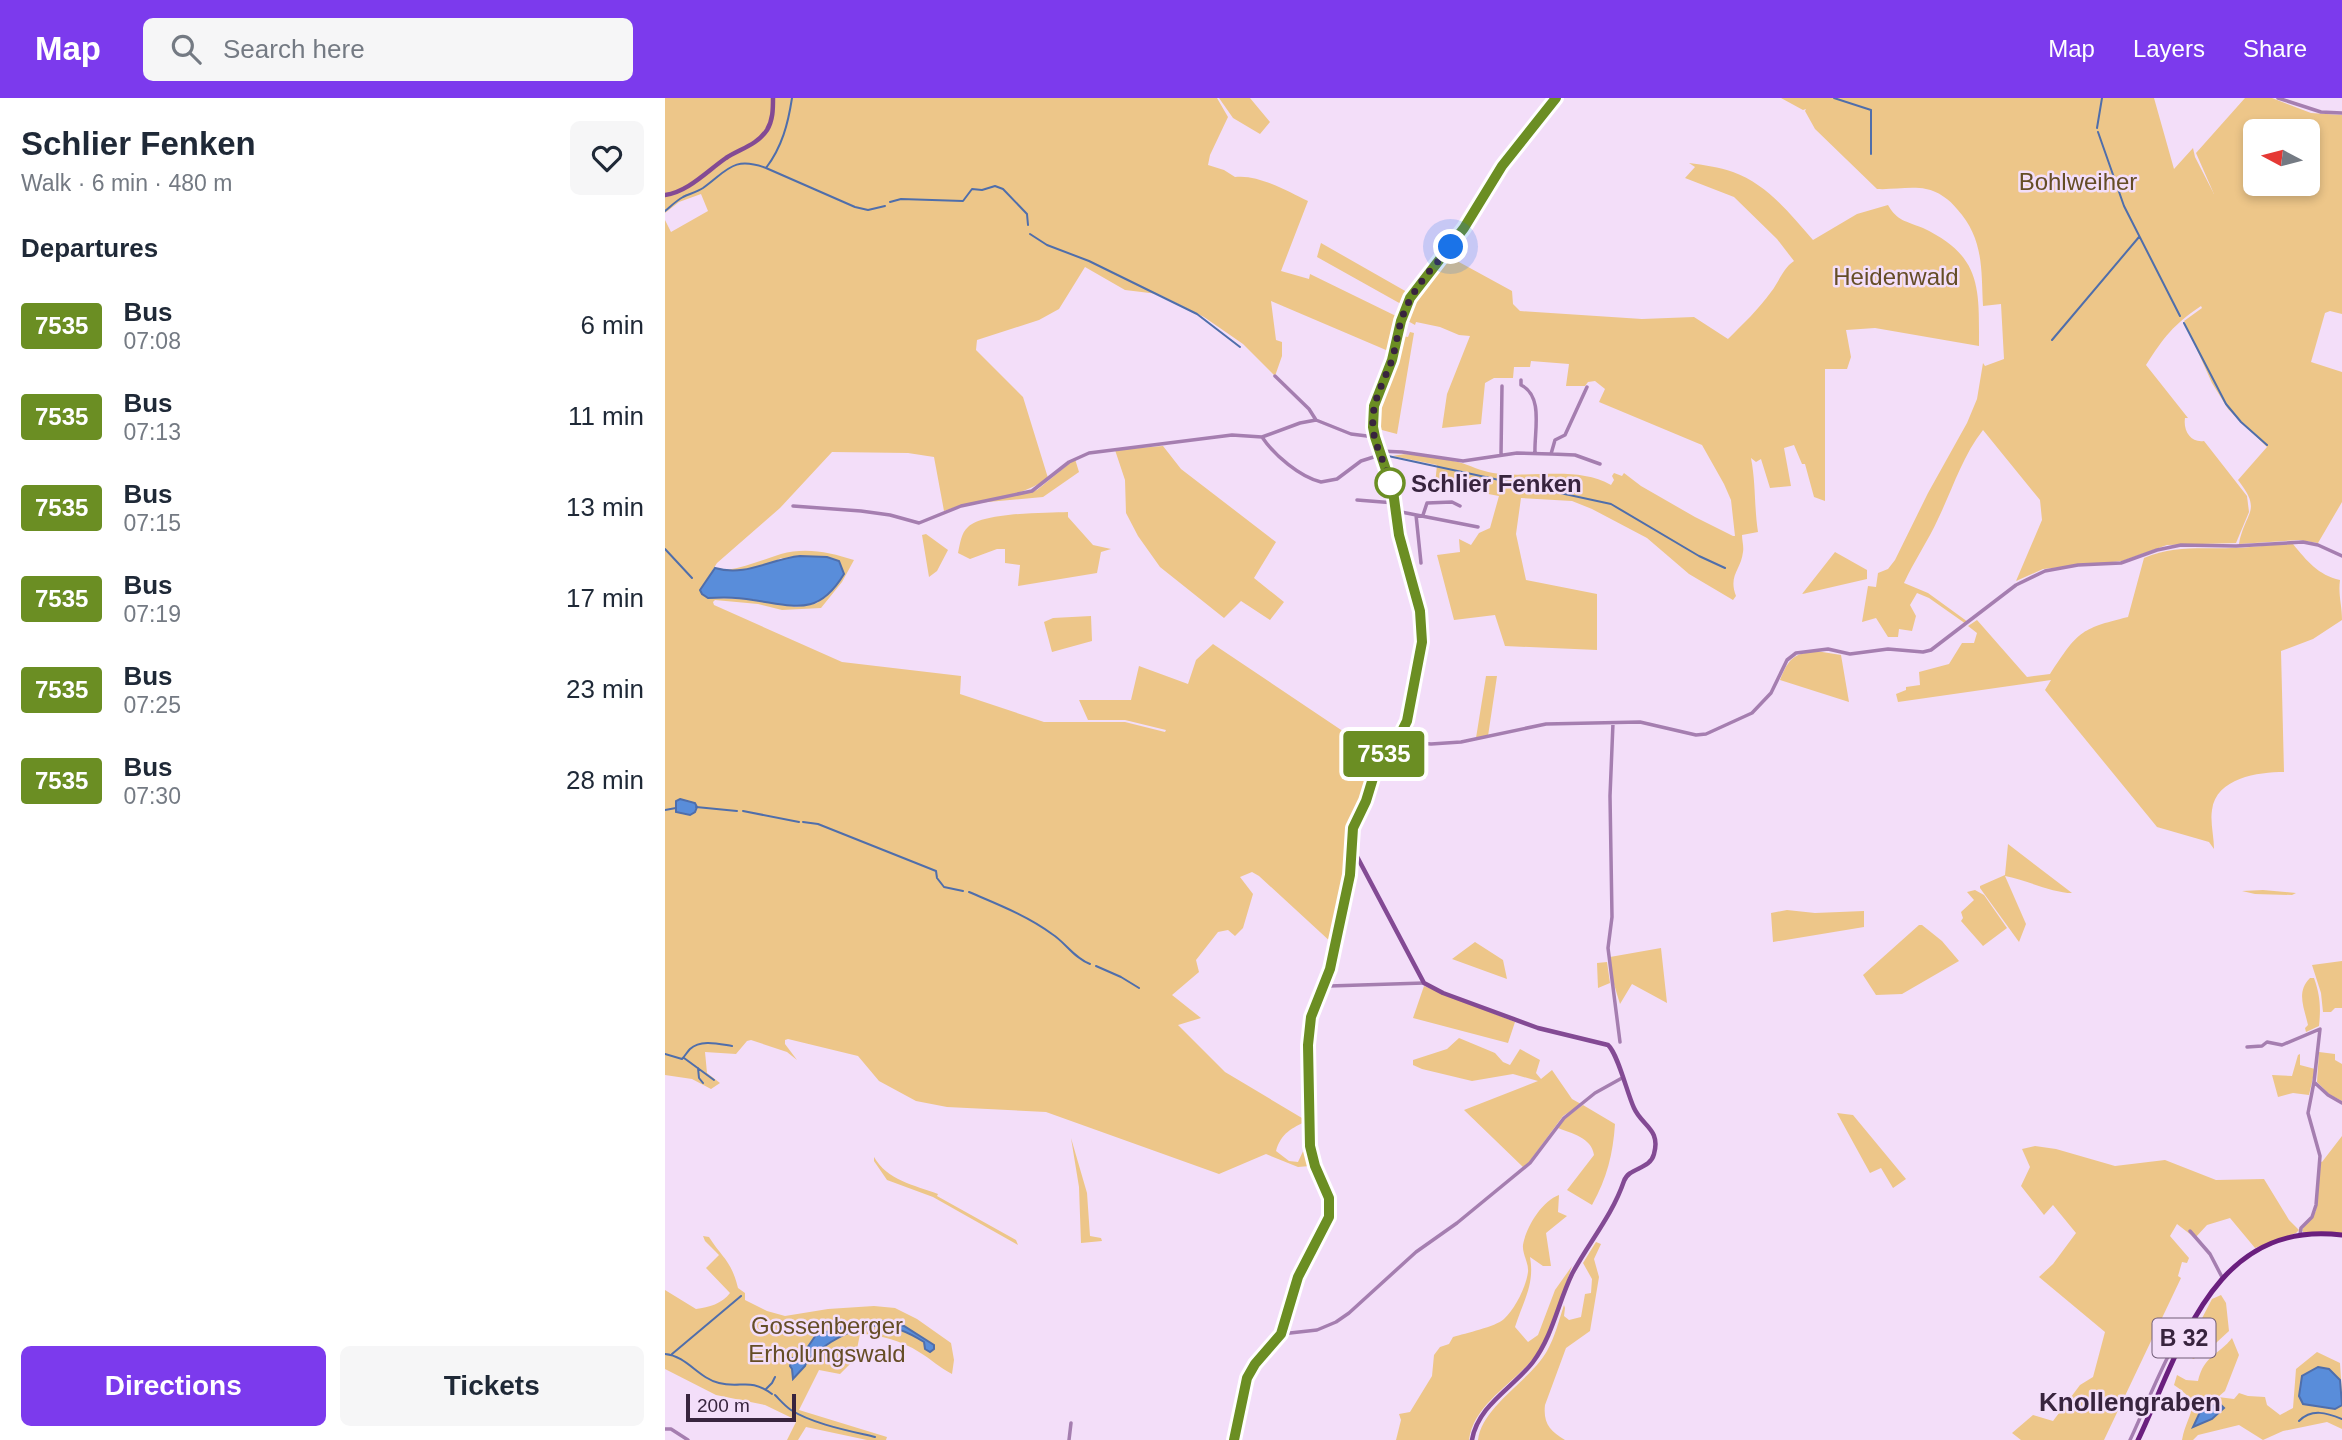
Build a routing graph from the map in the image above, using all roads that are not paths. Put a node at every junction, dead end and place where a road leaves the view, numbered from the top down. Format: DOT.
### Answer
graph roads {
  1 [pos="773,98"];
  2 [pos="1556,98"];
  3 [pos="2277,98"];
  4 [pos="2342,113"];
  5 [pos="665,195"];
  6 [pos="1275,376"];
  7 [pos="1521,380"];
  8 [pos="1502,386"];
  9 [pos="1587,387"];
  10 [pos="1316,420"];
  11 [pos="1262,437"];
  12 [pos="1375,437"];
  13 [pos="1379,453"];
  14 [pos="1535,453"];
  15 [pos="1551,454"];
  16 [pos="1501,455"];
  17 [pos="1600,464"];
  18 [pos="1357,500"];
  19 [pos="1395,503"];
  20 [pos="793,506"];
  21 [pos="1460,506"];
  22 [pos="1396,511"];
  23 [pos="1416,515"];
  24 [pos="1423,515"];
  25 [pos="1478,527"];
  26 [pos="2342,556"];
  27 [pos="1421,563"];
  28 [pos="1613,723"];
  29 [pos="1397,741"];
  30 [pos="1352,849"];
  31 [pos="1325,983"];
  32 [pos="1424,983"];
  33 [pos="1621,1042"];
  34 [pos="2247,1047"];
  35 [pos="1622,1078"];
  36 [pos="2314,1082"];
  37 [pos="2342,1103"];
  38 [pos="2190,1231"];
  39 [pos="2300,1232"];
  40 [pos="2342,1235"];
  41 [pos="2221,1276"];
  42 [pos="2192,1320"];
  43 [pos="1281,1334"];
  44 [pos="1071,1423"];
  45 [pos="665,1429"];
  46 [pos="688,1440"];
  47 [pos="1069,1440"];
  48 [pos="1234,1440"];
  49 [pos="1472,1440"];
  50 [pos="2130,1440"];
  51 [pos="2137,1440"];
  1 -- 5 [label="main road"];
  2 -- 12 [label="main road"];
  3 -- 4 [label="street"];
  6 -- 10 [label="street"];
  7 -- 14 [label="street"];
  8 -- 16 [label="street"];
  9 -- 15 [label="street"];
  10 -- 11 [label="street"];
  10 -- 12 [label="street"];
  11 -- 13 [label="street"];
  11 -- 20 [label="street"];
  12 -- 13 [label="main road"];
  13 -- 16 [label="street"];
  13 -- 19 [label="main road"];
  14 -- 15 [label="street"];
  14 -- 16 [label="street"];
  15 -- 17 [label="street"];
  18 -- 19 [label="street"];
  19 -- 22 [label="main road"];
  21 -- 24 [label="street"];
  22 -- 23 [label="street"];
  22 -- 29 [label="main road"];
  23 -- 24 [label="street"];
  23 -- 27 [label="street"];
  24 -- 25 [label="street"];
  26 -- 28 [label="street"];
  28 -- 29 [label="street"];
  28 -- 33 [label="street"];
  29 -- 30 [label="main road"];
  30 -- 31 [label="main road"];
  30 -- 32 [label="main road"];
  31 -- 32 [label="street"];
  31 -- 43 [label="main road"];
  32 -- 35 [label="main road"];
  34 -- 36 [label="street"];
  35 -- 43 [label="street"];
  35 -- 49 [label="main road"];
  36 -- 37 [label="street"];
  36 -- 39 [label="street"];
  38 -- 41 [label="street"];
  39 -- 40 [label="main road, B 32"];
  39 -- 41 [label="main road, B 32"];
  41 -- 42 [label="main road, B 32"];
  42 -- 50 [label="street"];
  42 -- 51 [label="main road, B 32"];
  43 -- 48 [label="main road"];
  44 -- 47 [label="street"];
  45 -- 46 [label="street"];
}
